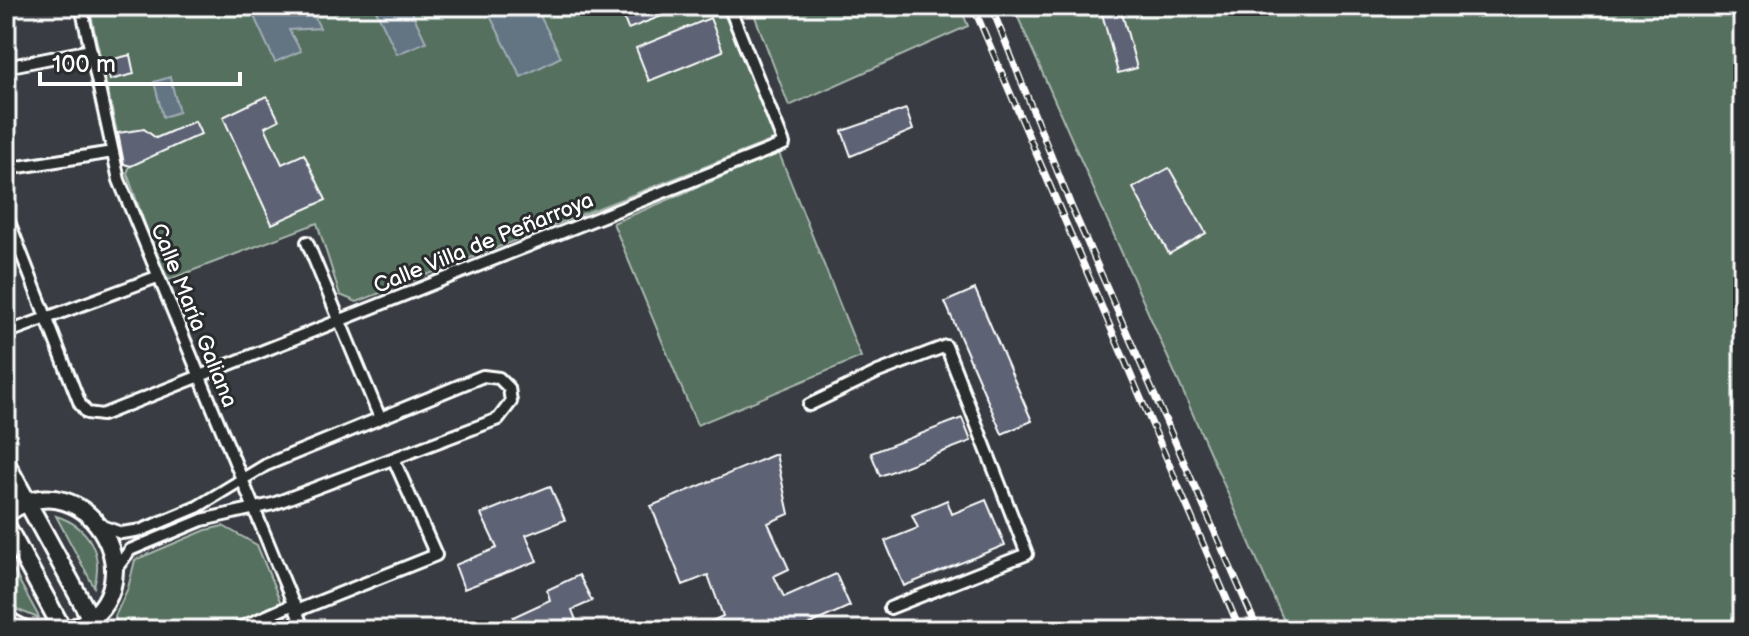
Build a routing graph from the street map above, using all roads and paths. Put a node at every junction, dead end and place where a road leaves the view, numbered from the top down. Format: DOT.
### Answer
graph roads {
  1 [pos="81,6"];
  2 [pos="729,6"];
  3 [pos="91,50"];
  4 [pos="6,67"];
  5 [pos="113,152"];
  6 [pos="6,169"];
  7 [pos="6,214"];
  8 [pos="307,242"];
  9 [pos="157,277"];
  10 [pos="46,317"];
  11 [pos="340,320"];
  12 [pos="6,333"];
  13 [pos="198,377"];
  14 [pos="809,405"];
  15 [pos="380,418"];
  16 [pos="394,460"];
  17 [pos="6,463"];
  18 [pos="242,478"];
  19 [pos="28,503"];
  20 [pos="255,510"];
  21 [pos="6,514"];
  22 [pos="97,522"];
  23 [pos="6,525"];
  24 [pos="113,576"];
  25 [pos="295,608"];
  26 [pos="890,608"];
  27 [pos="6,620"];
  28 [pos="94,624"];
  29 [pos="25,630"];
  30 [pos="65,630"];
  31 [pos="235,630"];
  32 [pos="304,630"];
  1 -- 3 [label="street, Calle María Galiana"];
  2 -- 11 [label="street, Calle Villa de Peñarroya"];
  3 -- 4 [label="street"];
  3 -- 5 [label="street, Calle María Galiana"];
  5 -- 6 [label="street"];
  5 -- 9 [label="street, Calle María Galiana"];
  7 -- 10 [label="street"];
  8 -- 11 [label="street"];
  9 -- 10 [label="street"];
  9 -- 13 [label="street, Calle María Galiana"];
  10 -- 12 [label="street"];
  10 -- 13 [label="street, Calle Villa de Peñarroya"];
  11 -- 13 [label="street, Calle Villa de Peñarroya"];
  11 -- 15 [label="street"];
  13 -- 18 [label="street, Calle María Galiana"];
  14 -- 26 [label="street"];
  15 -- 16 [label="street"];
  15 -- 18 [label="street"];
  16 -- 20 [label="street"];
  16 -- 25 [label="street"];
  17 -- 19 [label="main road"];
  18 -- 20 [label="street, Calle María Galiana"];
  18 -- 22 [label="street"];
  19 -- 21 [label="main road"];
  19 -- 22 [label="main road"];
  19 -- 28 [label="main road"];
  20 -- 24 [label="street"];
  20 -- 25 [label="street, Calle María Galiana"];
  22 -- 24 [label="main road"];
  23 -- 30 [label="main road"];
  24 -- 28 [label="main road"];
  25 -- 31 [label="street"];
  25 -- 32 [label="street, Calle María Galiana"];
  27 -- 29 [label="main road"];
  28 -- 30 [label="main road"];
}
